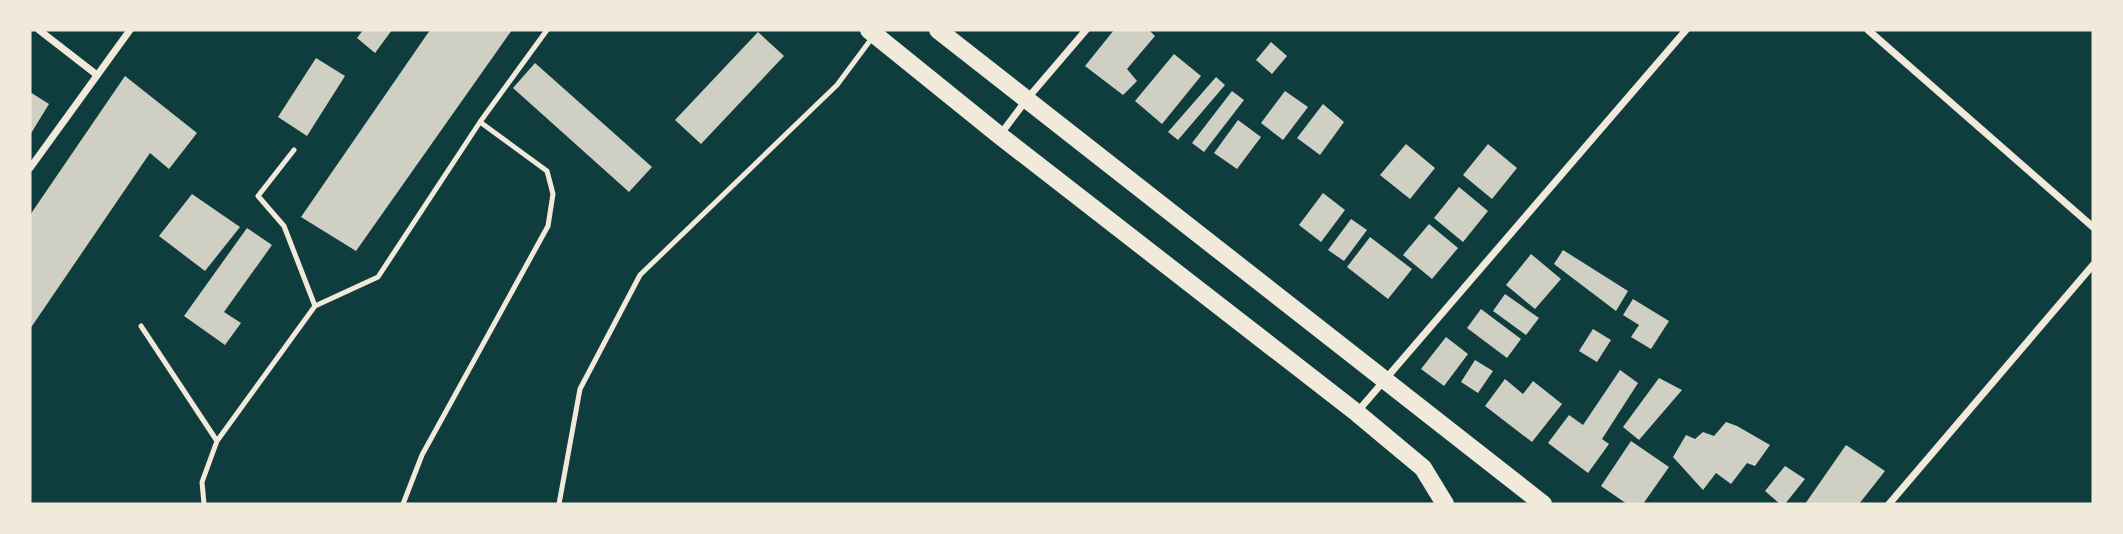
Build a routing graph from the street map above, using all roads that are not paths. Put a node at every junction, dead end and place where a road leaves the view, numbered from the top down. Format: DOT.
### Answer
graph roads {
  1 [pos="39,30"];
  2 [pos="130,30"];
  3 [pos="547,30"];
  4 [pos="937,30"];
  5 [pos="1086,30"];
  6 [pos="1686,30"];
  7 [pos="1868,30"];
  8 [pos="874,31"];
  9 [pos="97,75"];
  10 [pos="1027,99"];
  11 [pos="480,122"];
  12 [pos="999,135"];
  13 [pos="294,150"];
  14 [pos="30,168"];
  15 [pos="2093,227"];
  16 [pos="2093,265"];
  17 [pos="315,306"];
  18 [pos="141,326"];
  19 [pos="1387,380"];
  20 [pos="1357,413"];
  21 [pos="217,441"];
  22 [pos="204,504"];
  23 [pos="403,504"];
  24 [pos="559,504"];
  25 [pos="1445,504"];
  26 [pos="1543,504"];
  27 [pos="1889,504"];
  1 -- 9 [label="street"];
  2 -- 9 [label="street"];
  3 -- 11 [label="lane"];
  4 -- 10 [label="main road"];
  5 -- 10 [label="street"];
  6 -- 19 [label="street"];
  7 -- 15 [label="street"];
  8 -- 12 [label="main road"];
  8 -- 24 [label="lane"];
  9 -- 14 [label="street"];
  10 -- 12 [label="street"];
  10 -- 19 [label="main road"];
  11 -- 17 [label="lane"];
  11 -- 23 [label="lane"];
  12 -- 20 [label="main road"];
  13 -- 17 [label="lane"];
  16 -- 27 [label="street"];
  17 -- 21 [label="lane"];
  18 -- 21 [label="lane"];
  19 -- 20 [label="street"];
  19 -- 26 [label="main road"];
  20 -- 25 [label="main road"];
  21 -- 22 [label="lane"];
}
